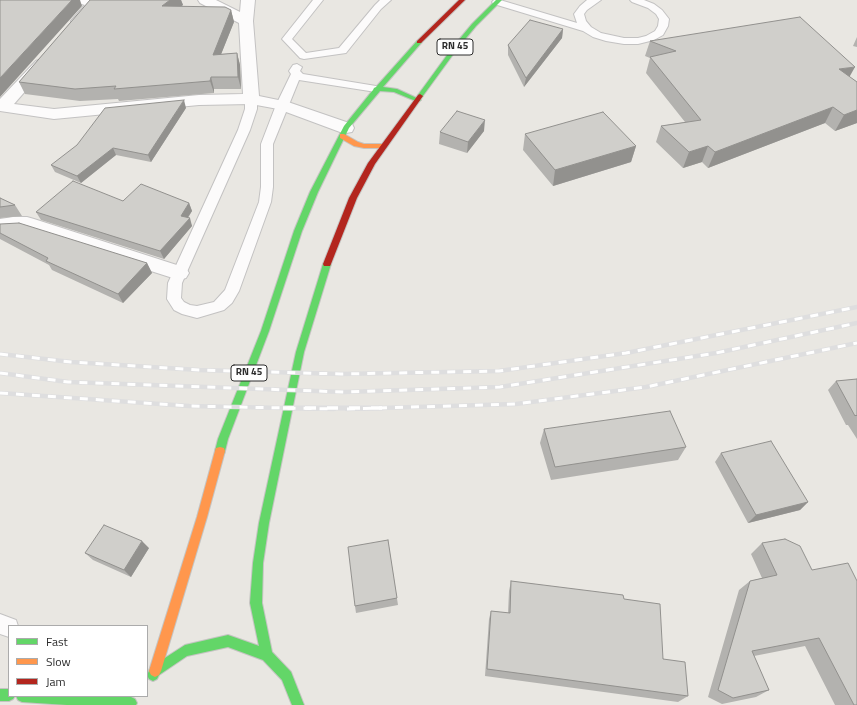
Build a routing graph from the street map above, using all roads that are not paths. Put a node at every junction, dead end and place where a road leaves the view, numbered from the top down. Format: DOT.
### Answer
graph roads {
  1 [pos="205,0"];
  2 [pos="248,0"];
  3 [pos="318,0"];
  4 [pos="386,0"];
  5 [pos="462,0"];
  6 [pos="596,0"];
  7 [pos="636,0"];
  8 [pos="91,1"];
  9 [pos="498,1"];
  10 [pos="246,20"];
  11 [pos="71,29"];
  12 [pos="587,29"];
  13 [pos="52,51"];
  14 [pos="304,56"];
  15 [pos="296,75"];
  16 [pos="376,89"];
  17 [pos="251,99"];
  18 [pos="418,100"];
  19 [pos="282,105"];
  20 [pos="1,107"];
  21 [pos="344,132"];
  22 [pos="383,146"];
  23 [pos="0,226"];
  24 [pos="179,273"];
  25 [pos="267,655"];
  26 [pos="150,674"];
  27 [pos="44,697"];
  28 [pos="133,701"];
  29 [pos="298,705"];
  1 -- 10 [label="street"];
  2 -- 10 [label="street"];
  3 -- 14 [label="lane"];
  4 -- 14 [label="lane"];
  5 -- 16 [label="main road, RN 45"];
  6 -- 12 [label="lane"];
  7 -- 12 [label="lane"];
  8 -- 11 [label="street"];
  9 -- 12 [label="lane"];
  9 -- 18 [label="main road, RN 45"];
  10 -- 17 [label="street"];
  13 -- 20 [label="street"];
  14 -- 15 [label="lane"];
  15 -- 16 [label="lane"];
  15 -- 19 [label="lane"];
  16 -- 18 [label="main road"];
  16 -- 21 [label="main road, RN 45"];
  17 -- 19 [label="street"];
  17 -- 20 [label="street"];
  17 -- 24 [label="lane"];
  18 -- 22 [label="main road, RN 45"];
  19 -- 21 [label="street"];
  19 -- 24 [label="lane"];
  21 -- 22 [label="main road"];
  21 -- 26 [label="main road, RN 45"];
  22 -- 25 [label="main road, RN 45"];
  23 -- 24 [label="street"];
  25 -- 26 [label="main road"];
  25 -- 29 [label="main road"];
  27 -- 28 [label="main road"];
}
